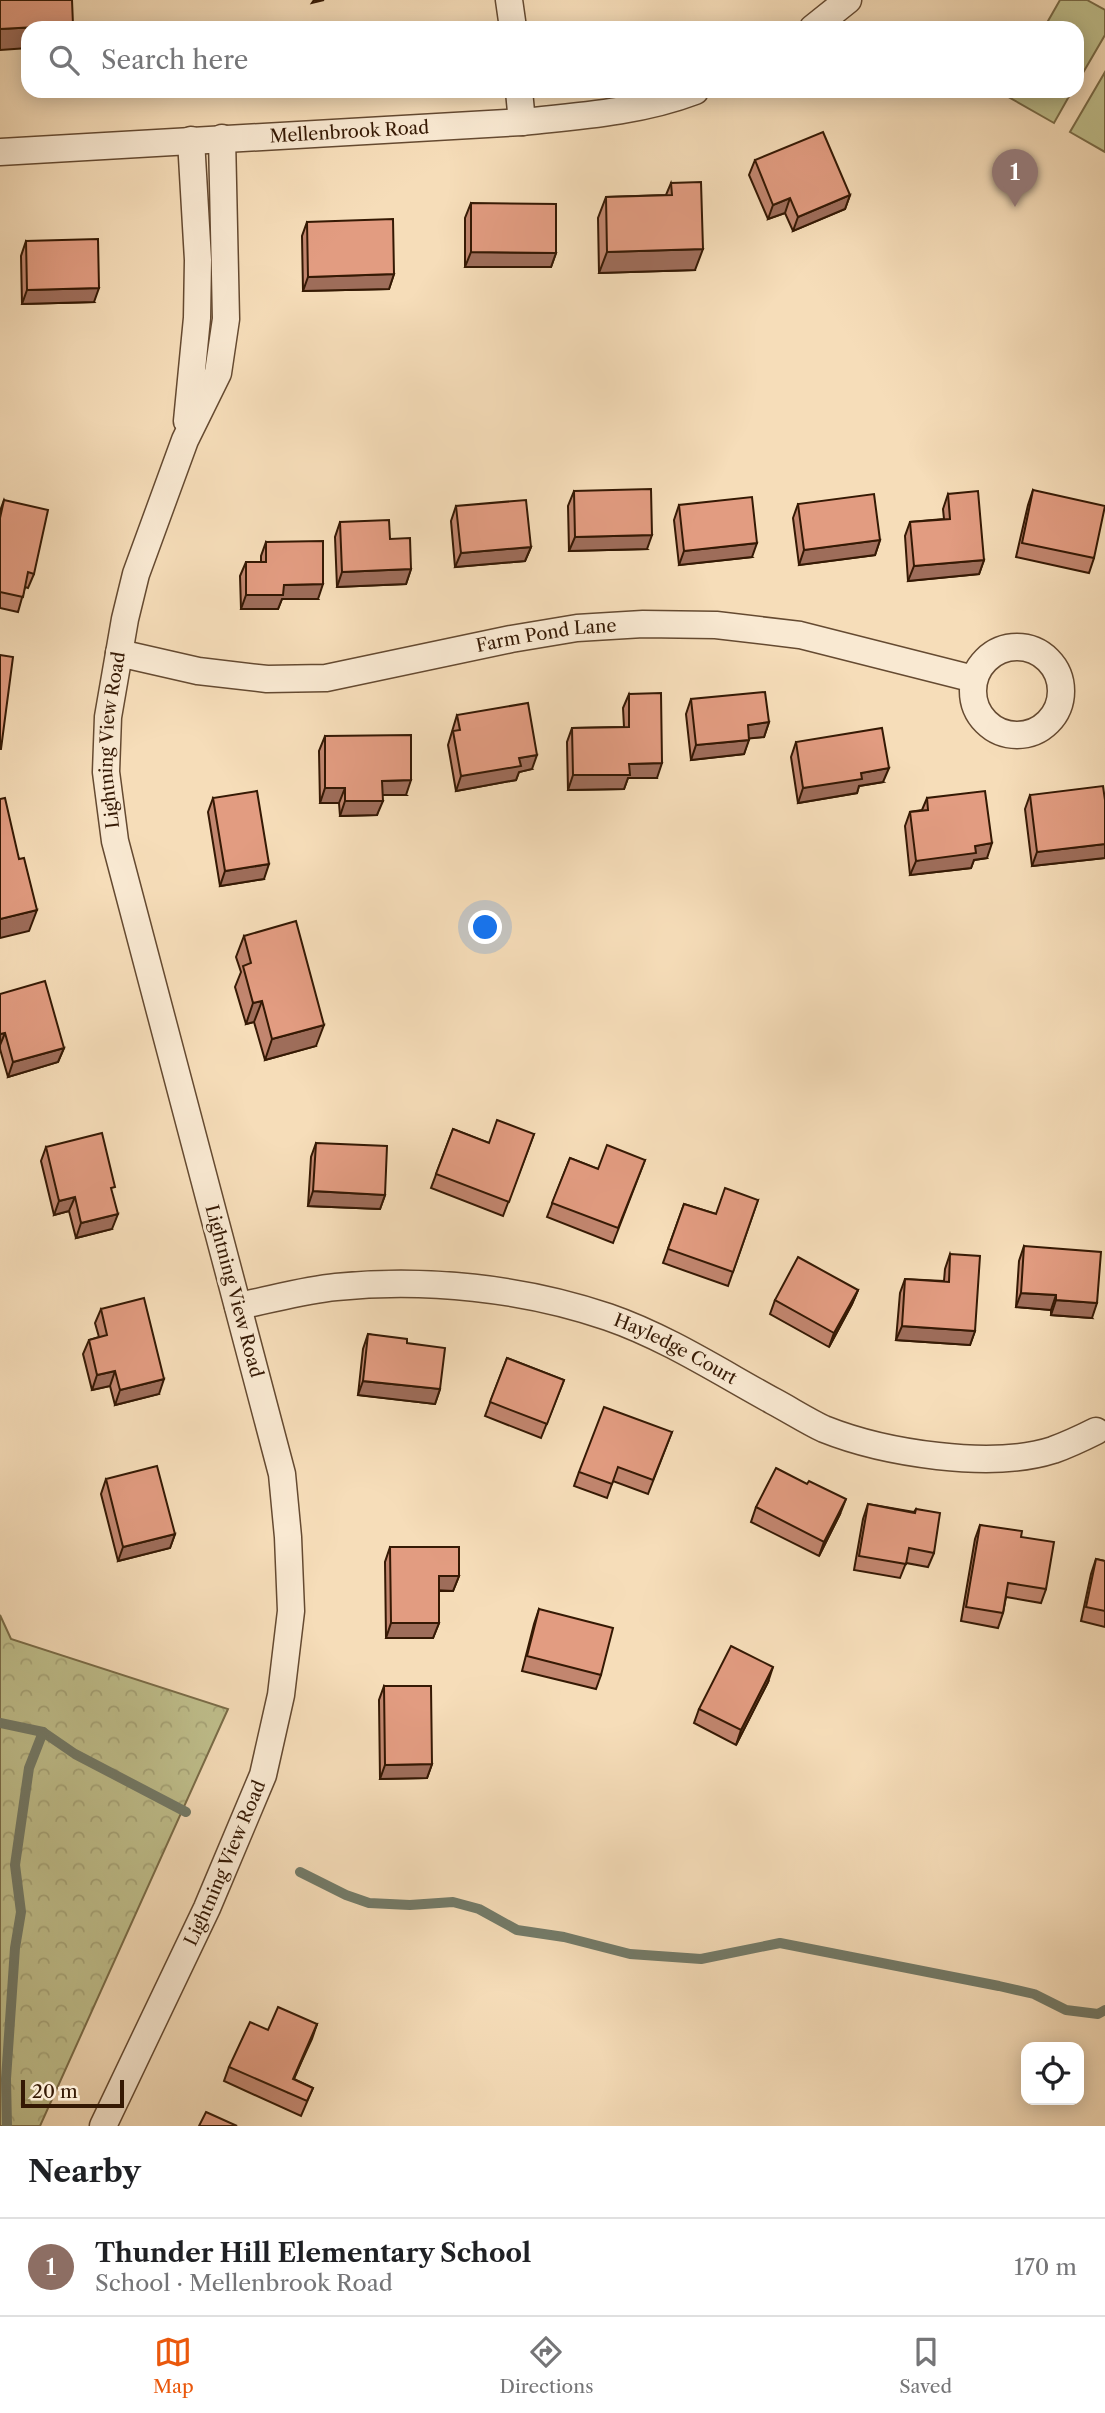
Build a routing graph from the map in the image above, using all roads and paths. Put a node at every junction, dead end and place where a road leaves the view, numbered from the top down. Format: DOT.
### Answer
graph roads {
  1 [pos="509,0"];
  2 [pos="848,0"];
  3 [pos="512,21"];
  4 [pos="822,21"];
  5 [pos="520,98"];
  6 [pos="674,98"];
  7 [pos="522,122"];
  8 [pos="222,138"];
  9 [pos="191,140"];
  10 [pos="0,152"];
  11 [pos="186,440"];
  12 [pos="119,653"];
  13 [pos="974,679"];
  14 [pos="238,1306"];
  15 [pos="1096,1432"];
  16 [pos="103,2126"];
  1 -- 3 [label="street"];
  2 -- 4 [label="street"];
  5 -- 7 [label="street"];
  6 -- 7 [label="street, Mellenbrook Road"];
  7 -- 8 [label="street, Mellenbrook Road"];
  8 -- 9 [label="street, Mellenbrook Road"];
  8 -- 11 [label="street, Lightning View Road"];
  9 -- 10 [label="street, Mellenbrook Road"];
  9 -- 11 [label="street, Lightning View Road"];
  11 -- 12 [label="street, Lightning View Road"];
  12 -- 13 [label="street, Farm Pond Lane"];
  12 -- 14 [label="street, Lightning View Road"];
  14 -- 15 [label="street, Hayledge Court"];
  14 -- 16 [label="street, Lightning View Road"];
}
